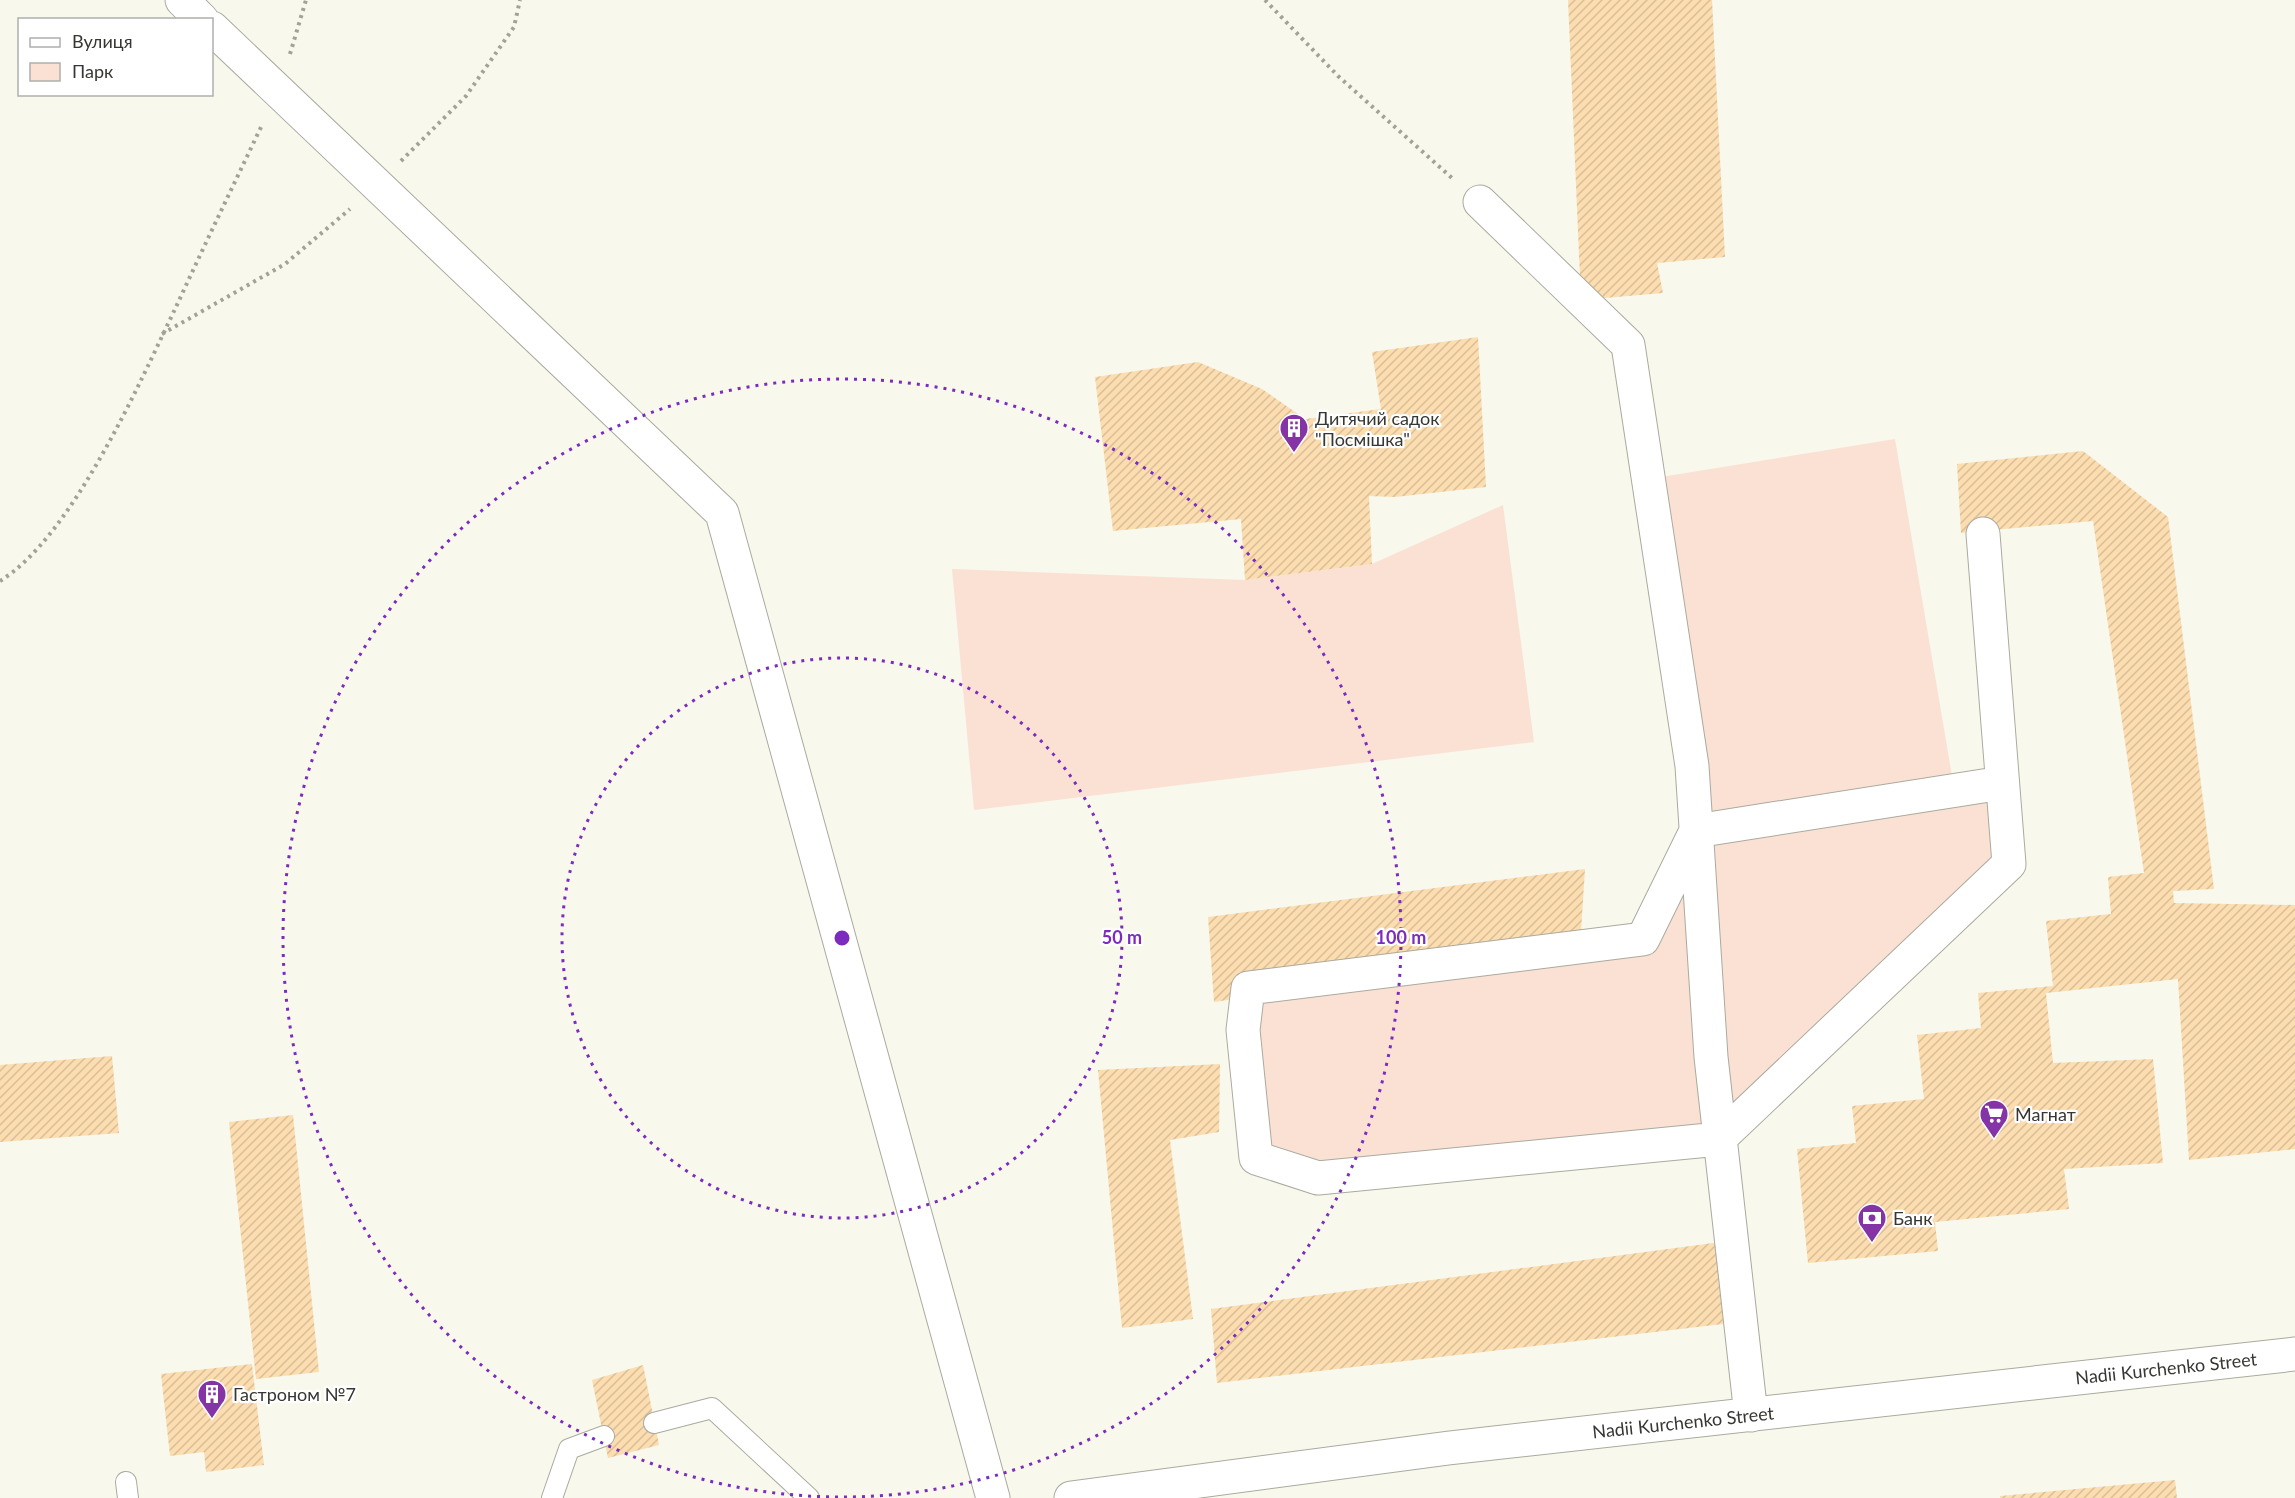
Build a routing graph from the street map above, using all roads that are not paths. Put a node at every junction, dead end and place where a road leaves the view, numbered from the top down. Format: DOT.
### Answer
graph roads {
  1 [pos="182,0"];
  2 [pos="200,18"];
  3 [pos="213,29"];
  4 [pos="1480,202"];
  5 [pos="1983,534"];
  6 [pos="2002,783"];
  7 [pos="1696,831"];
  8 [pos="1719,1139"];
  9 [pos="2295,1354"];
  10 [pos="1750,1415"];
  11 [pos="654,1423"];
  12 [pos="604,1437"];
  13 [pos="552,1498"];
  14 [pos="809,1498"];
  15 [pos="993,1498"];
  16 [pos="1071,1498"];
  1 -- 2 [label="street"];
  3 -- 15 [label="street"];
  4 -- 7 [label="street"];
  5 -- 6 [label="street"];
  6 -- 7 [label="street"];
  6 -- 8 [label="street"];
  7 -- 8 [label="street"];
  7 -- 8 [label="street"];
  8 -- 10 [label="street"];
  9 -- 10 [label="street, Nadii Kurchenko Street"];
  10 -- 16 [label="street, Nadii Kurchenko Street"];
  11 -- 14 [label="lane"];
  12 -- 13 [label="lane"];
}
